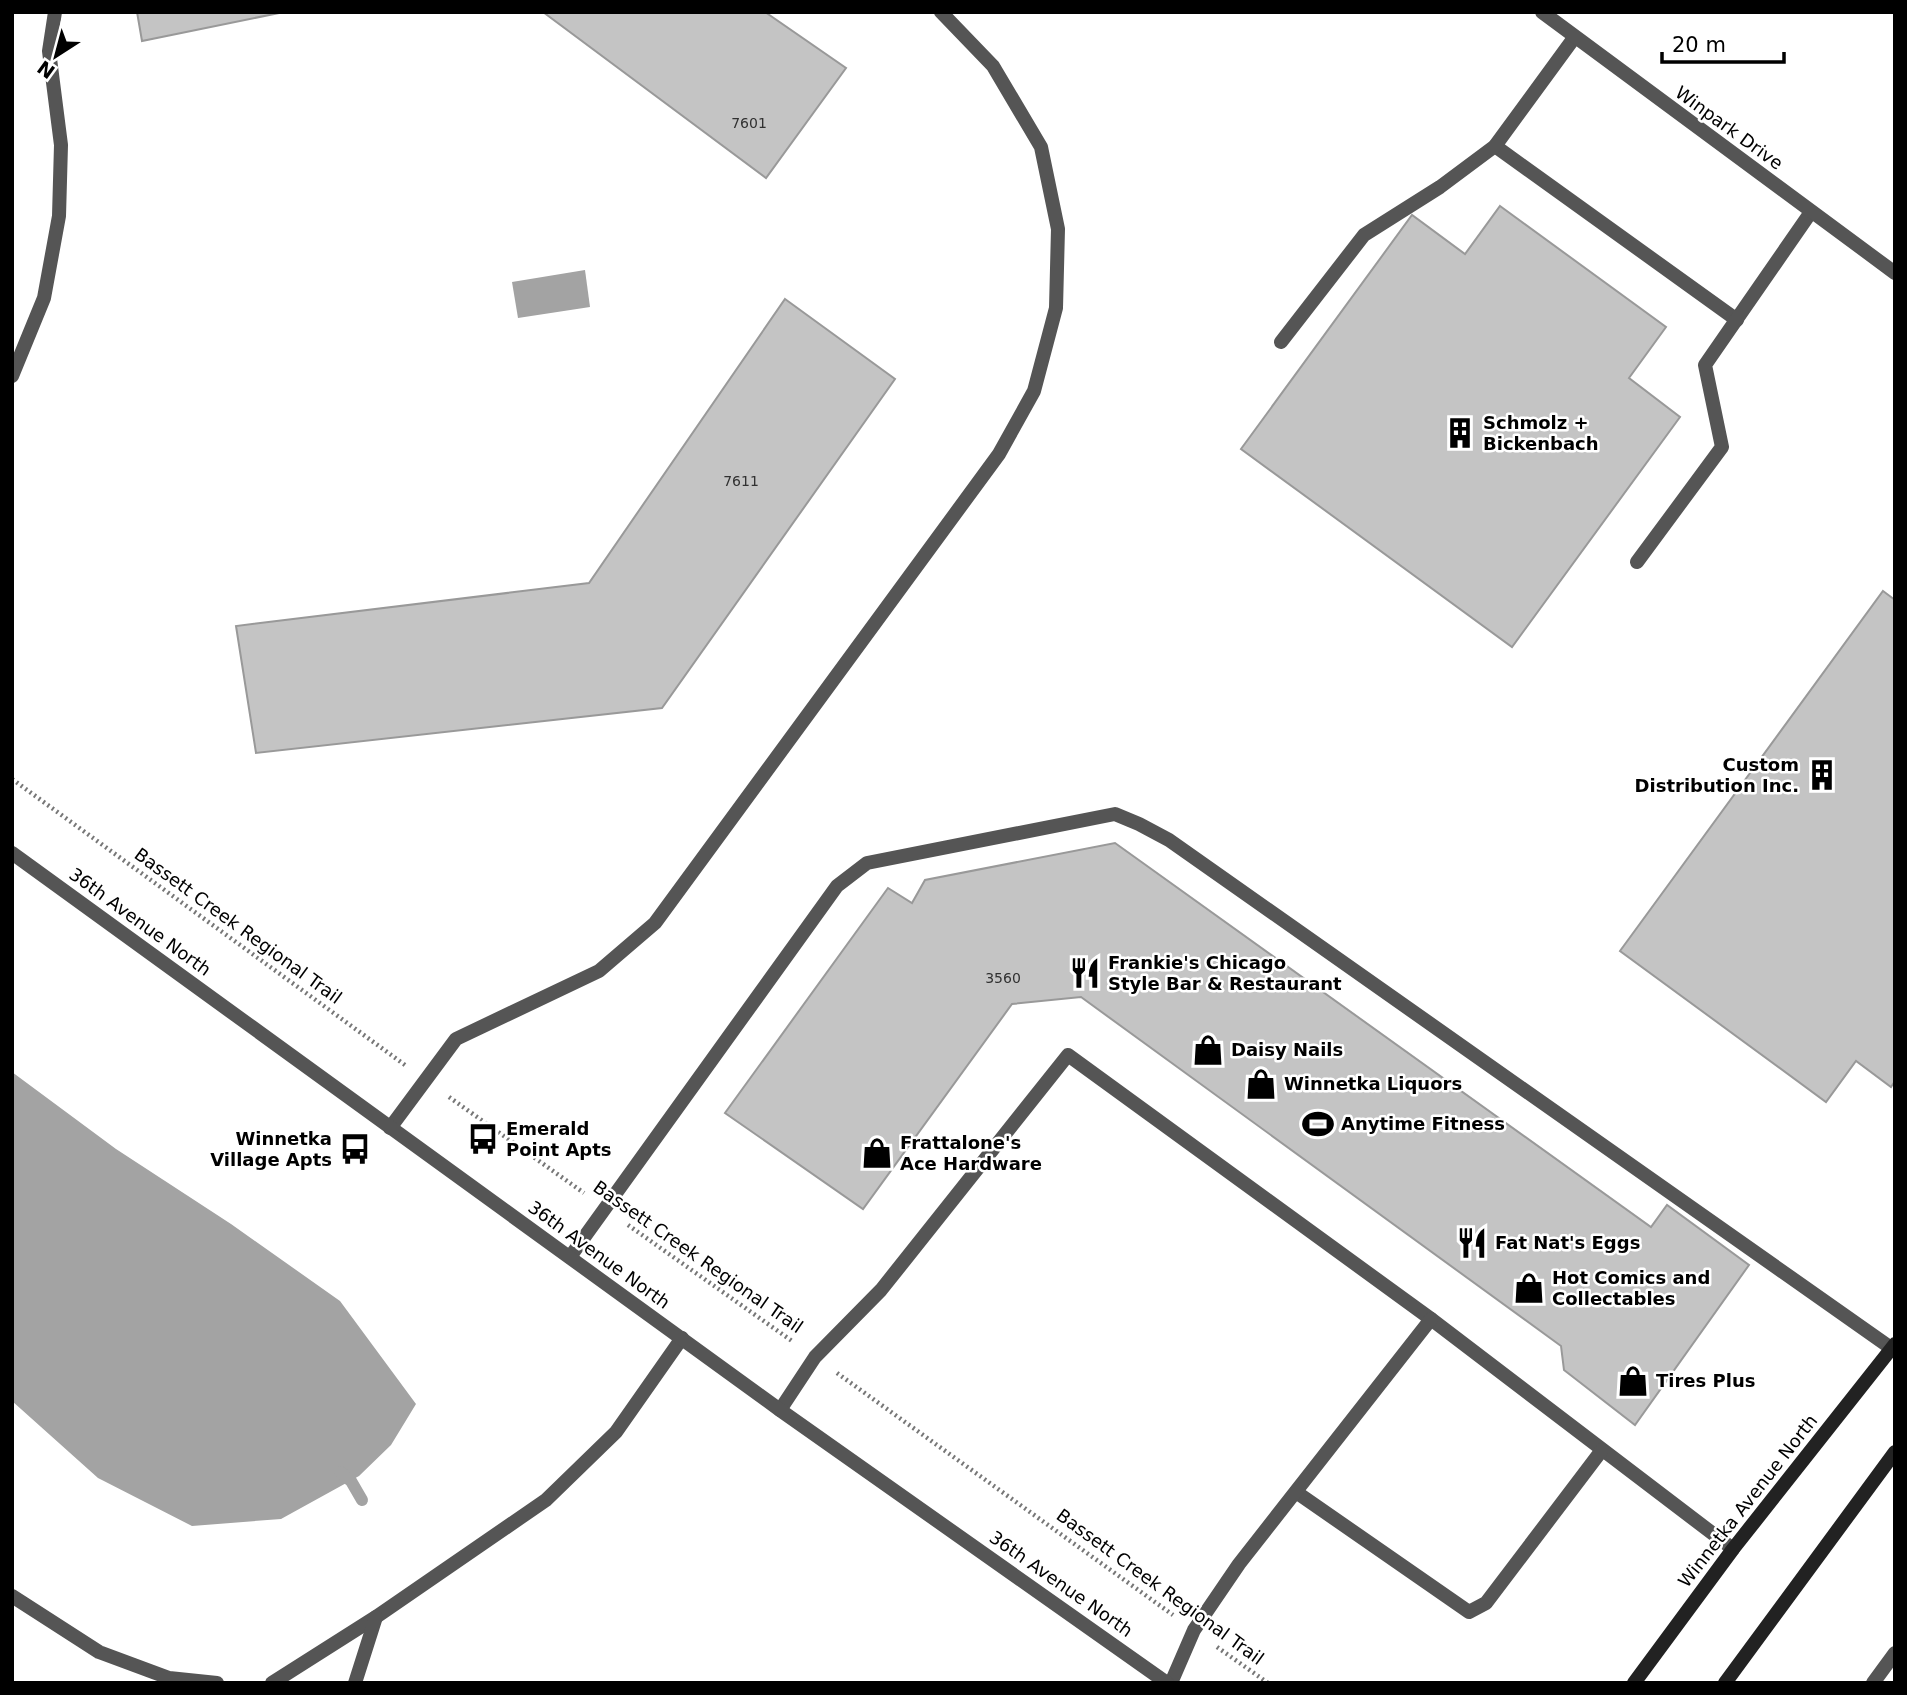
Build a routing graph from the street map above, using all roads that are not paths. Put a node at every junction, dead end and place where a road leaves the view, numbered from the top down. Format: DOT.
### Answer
graph roads {
  1 [pos="55,12"];
  2 [pos="941,12"];
  3 [pos="1542,12"];
  4 [pos="1574,38"];
  5 [pos="1495,146"];
  6 [pos="1811,212"];
  7 [pos="1895,274"];
  8 [pos="1737,320"];
  9 [pos="1281,342"];
  10 [pos="12,376"];
  11 [pos="1637,562"];
  12 [pos="12,853"];
  13 [pos="390,1128"];
  14 [pos="570,1257"];
  15 [pos="1431,1320"];
  16 [pos="682,1338"];
  17 [pos="1893,1346"];
  18 [pos="780,1410"];
  19 [pos="1602,1450"];
  20 [pos="1895,1452"];
  21 [pos="1296,1492"];
  22 [pos="1733,1549"];
  23 [pos="12,1596"];
  24 [pos="376,1617"];
  25 [pos="1895,1653"];
  26 [pos="217,1683"];
  27 [pos="272,1683"];
  28 [pos="355,1683"];
  29 [pos="1169,1683"];
  30 [pos="1634,1683"];
  31 [pos="1725,1683"];
  32 [pos="1873,1683"];
  1 -- 10 [label="street"];
  2 -- 13 [label="street"];
  3 -- 4 [label="street, Winpark Drive"];
  4 -- 5 [label="street"];
  4 -- 6 [label="street, Winpark Drive"];
  5 -- 8 [label="street"];
  5 -- 9 [label="street"];
  6 -- 7 [label="street, Winpark Drive"];
  6 -- 8 [label="street"];
  8 -- 11 [label="street"];
  12 -- 13 [label="street, 36th Avenue North"];
  13 -- 14 [label="street, 36th Avenue North"];
  14 -- 16 [label="street, 36th Avenue North"];
  14 -- 17 [label="street"];
  15 -- 18 [label="street"];
  15 -- 19 [label="street"];
  15 -- 21 [label="street"];
  16 -- 18 [label="street, 36th Avenue North"];
  16 -- 24 [label="street"];
  17 -- 22 [label="main road, Winnetka Avenue North"];
  18 -- 29 [label="street, 36th Avenue North"];
  19 -- 21 [label="street"];
  19 -- 22 [label="street"];
  20 -- 31 [label="main road"];
  21 -- 29 [label="street"];
  22 -- 30 [label="main road, Winnetka Avenue North"];
  23 -- 26 [label="street"];
  24 -- 27 [label="street"];
  24 -- 28 [label="street"];
  25 -- 32 [label="street"];
}
